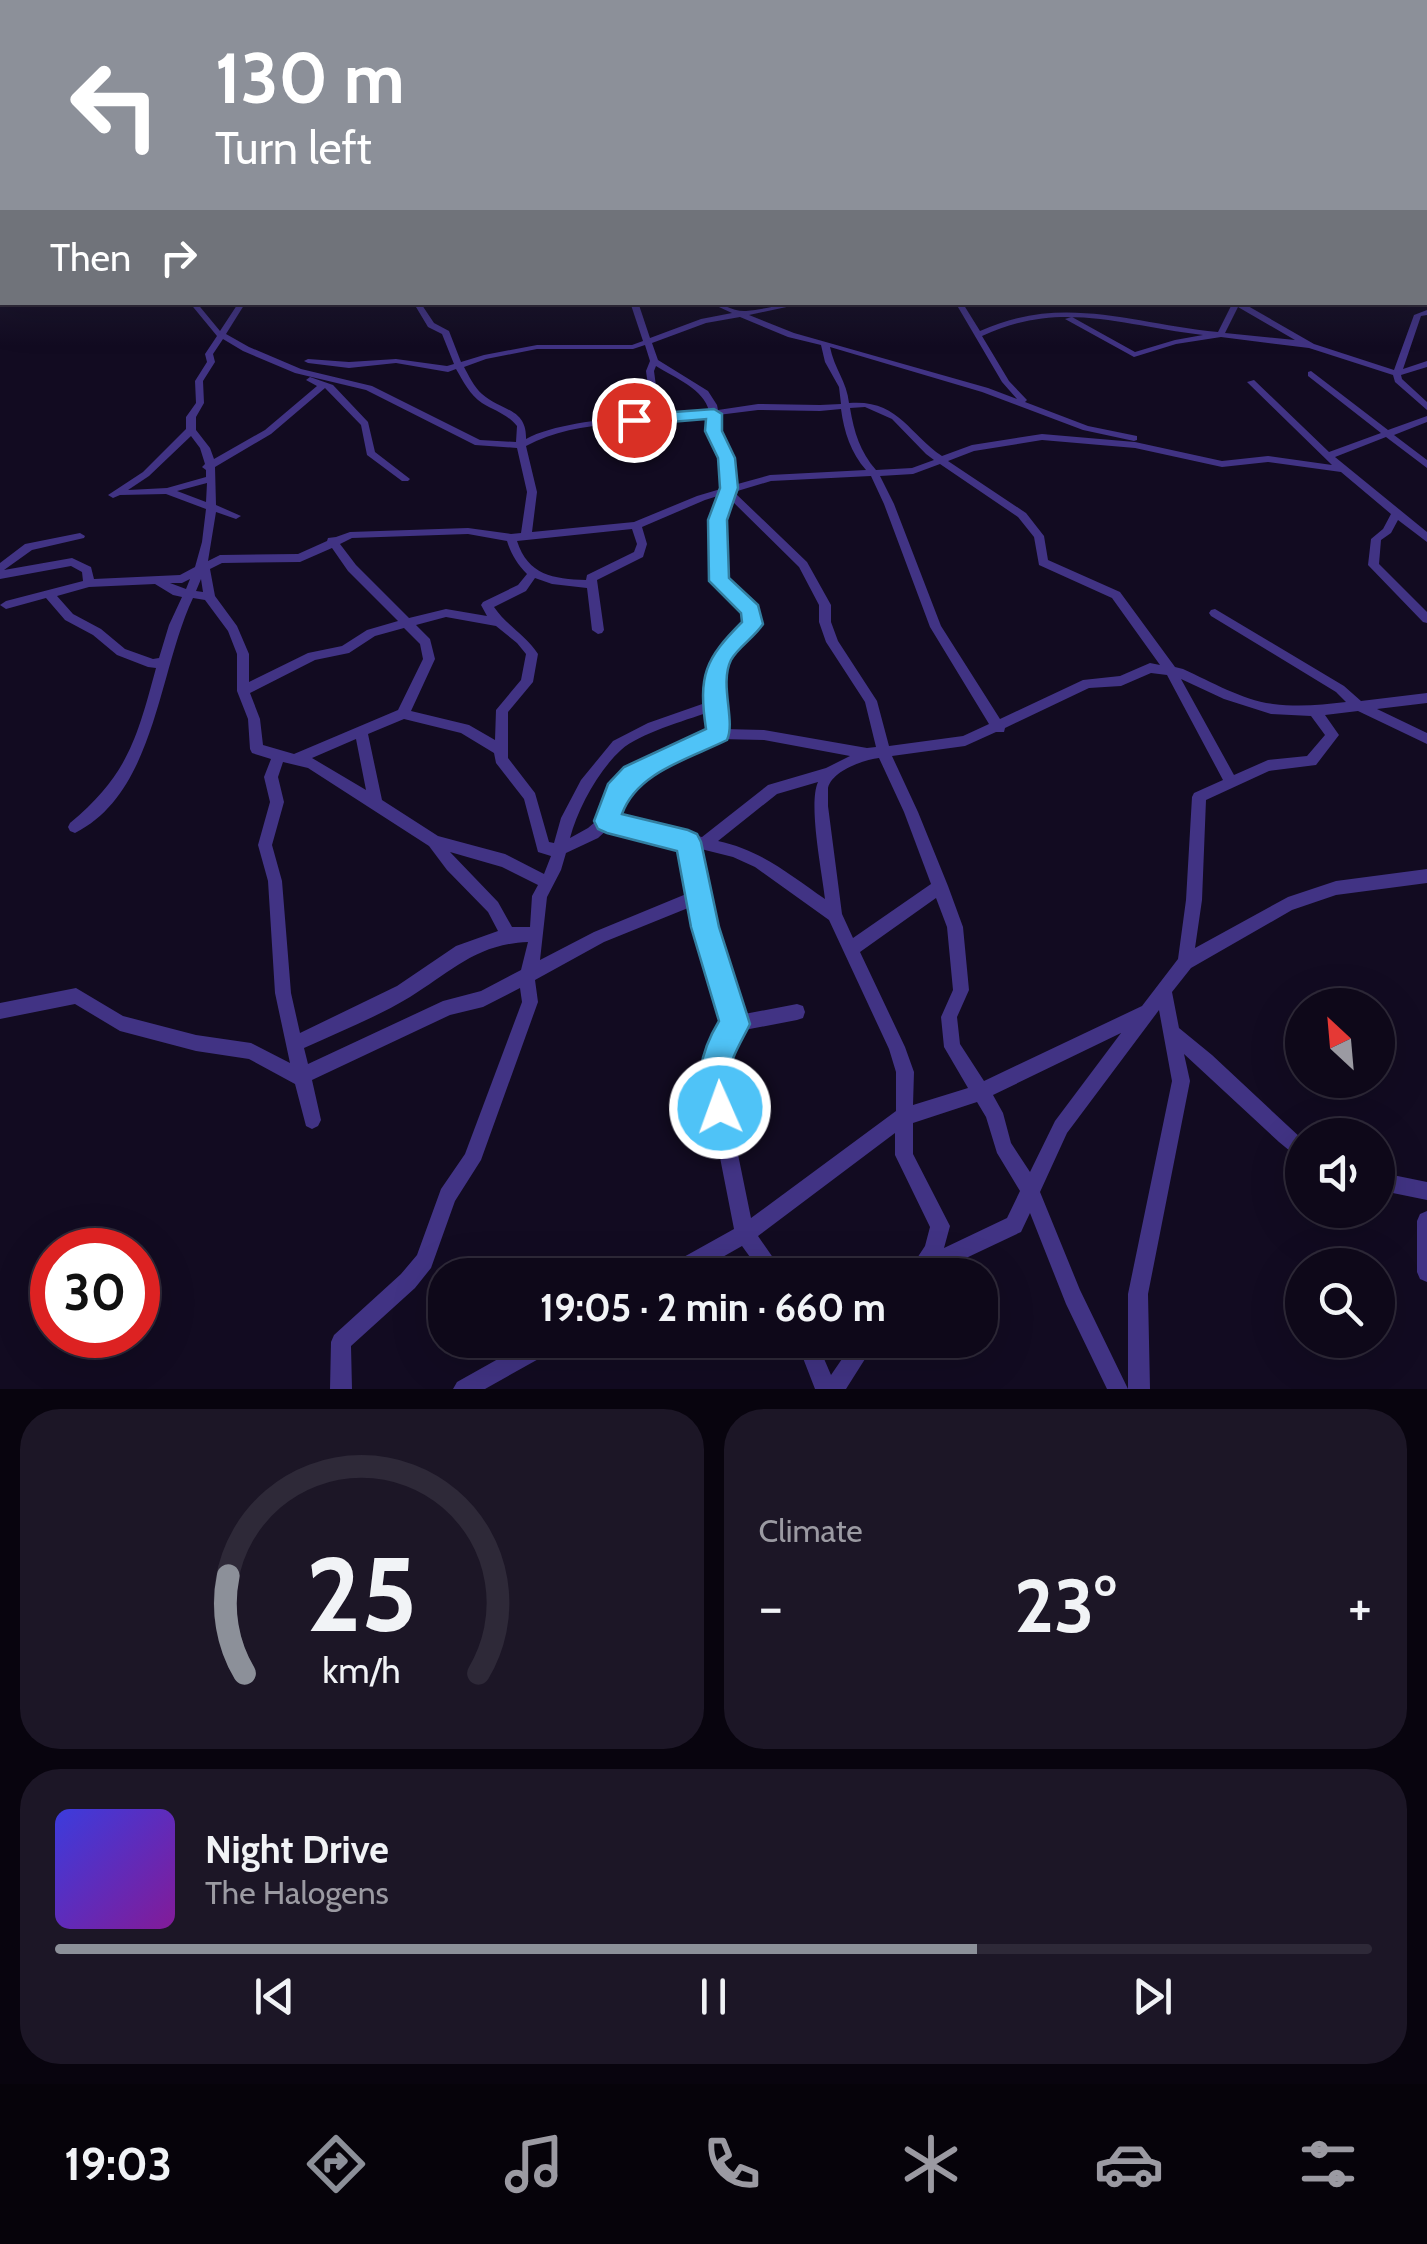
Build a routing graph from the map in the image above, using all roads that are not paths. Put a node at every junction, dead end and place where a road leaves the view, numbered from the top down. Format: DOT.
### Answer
graph roads {
  1 [pos="195,305"];
  2 [pos="241,305"];
  3 [pos="418,305"];
  4 [pos="635,305"];
  5 [pos="717,305"];
  6 [pos="781,305"];
  7 [pos="960,305"];
  8 [pos="1235,305"];
  9 [pos="1239,305"];
  10 [pos="1053,307"];
  11 [pos="1427,312"];
  12 [pos="739,315"];
  13 [pos="219,334"];
  14 [pos="978,334"];
  15 [pos="1220,335"];
  16 [pos="649,342"];
  17 [pos="824,343"];
  18 [pos="1311,346"];
  19 [pos="654,360"];
  20 [pos="308,361"];
  21 [pos="1427,364"];
  22 [pos="459,367"];
  23 [pos="304,372"];
  24 [pos="1311,374"];
  25 [pos="1397,374"];
  26 [pos="1251,382"];
  27 [pos="323,385"];
  28 [pos="374,391"];
  29 [pos="338,397"];
  30 [pos="1028,404"];
  31 [pos="846,406"];
  32 [pos="1427,407"];
  33 [pos="714,414"];
  34 [pos="1427,418"];
  35 [pos="634,420"];
  36 [pos="191,430"];
  37 [pos="1388,435"];
  38 [pos="521,445"];
  39 [pos="1184,454"];
  40 [pos="1328,456"];
  41 [pos="943,462"];
  42 [pos="207,466"];
  43 [pos="1427,466"];
  44 [pos="1344,469"];
  45 [pos="874,473"];
  46 [pos="209,479"];
  47 [pos="405,480"];
  48 [pos="167,491"];
  49 [pos="728,492"];
  50 [pos="211,505"];
  51 [pos="1397,513"];
  52 [pos="236,516"];
  53 [pos="636,525"];
  54 [pos="80,536"];
  55 [pos="526,536"];
  56 [pos="511,538"];
  57 [pos="1427,538"];
  58 [pos="332,540"];
  59 [pos="0,571"];
  60 [pos="198,573"];
  61 [pos="532,574"];
  62 [pos="157,581"];
  63 [pos="89,583"];
  64 [pos="592,584"];
  65 [pos="50,594"];
  66 [pos="189,594"];
  67 [pos="209,597"];
  68 [pos="6,605"];
  69 [pos="1215,613"];
  70 [pos="1427,618"];
  71 [pos="496,622"];
  72 [pos="406,623"];
  73 [pos="598,630"];
  74 [pos="163,662"];
  75 [pos="1170,671"];
  76 [pos="243,691"];
  77 [pos="1427,698"];
  78 [pos="1356,704"];
  79 [pos="714,705"];
  80 [pos="1314,711"];
  81 [pos="403,714"];
  82 [pos="999,728"];
  83 [pos="361,731"];
  84 [pos="718,734"];
  85 [pos="1427,739"];
  86 [pos="500,750"];
  87 [pos="875,753"];
  88 [pos="279,756"];
  89 [pos="299,757"];
  90 [pos="829,773"];
  91 [pos="1231,782"];
  92 [pos="375,802"];
  93 [pos="607,821"];
  94 [pos="76,828"];
  95 [pos="434,840"];
  96 [pos="707,841"];
  97 [pos="688,842"];
  98 [pos="562,848"];
  99 [pos="1427,876"];
  100 [pos="548,883"];
  101 [pos="940,886"];
  102 [pos="699,896"];
  103 [pos="834,915"];
  104 [pos="536,934"];
  105 [pos="508,935"];
  106 [pos="850,949"];
  107 [pos="1185,962"];
  108 [pos="526,978"];
  109 [pos="1164,990"];
  110 [pos="0,1010"];
  111 [pos="1149,1010"];
  112 [pos="797,1012"];
  113 [pos="734,1024"];
  114 [pos="1172,1033"];
  115 [pos="295,1044"];
  116 [pos="299,1077"];
  117 [pos="979,1094"];
  118 [pos="902,1118"];
  119 [pos="312,1120"];
  120 [pos="1285,1136"];
  121 [pos="1395,1184"];
  122 [pos="1030,1188"];
  123 [pos="1427,1191"];
  124 [pos="1427,1221"];
  125 [pos="745,1234"];
  126 [pos="701,1258"];
  127 [pos="763,1258"];
  128 [pos="928,1258"];
  129 [pos="947,1258"];
  130 [pos="1427,1272"];
  131 [pos="520,1358"];
  132 [pos="813,1358"];
  133 [pos="855,1358"];
  134 [pos="341,1389"];
  135 [pos="464,1389"];
  136 [pos="826,1389"];
  137 [pos="834,1389"];
  138 [pos="1118,1389"];
  139 [pos="1139,1389"];
  1 -- 13 [label="street"];
  2 -- 13 [label="street"];
  3 -- 22 [label="street"];
  4 -- 16 [label="street"];
  5 -- 12 [label="street"];
  6 -- 12 [label="street"];
  7 -- 14 [label="street"];
  8 -- 15 [label="street"];
  9 -- 18 [label="street"];
  10 -- 14 [label="street"];
  10 -- 15 [label="street"];
  10 -- 15 [label="street"];
  11 -- 25 [label="street"];
  12 -- 16 [label="street"];
  12 -- 17 [label="street"];
  13 -- 23 [label="street"];
  13 -- 36 [label="street"];
  14 -- 30 [label="street"];
  15 -- 18 [label="street"];
  16 -- 19 [label="street"];
  16 -- 22 [label="street"];
  17 -- 30 [label="street"];
  17 -- 31 [label="street"];
  18 -- 25 [label="street"];
  19 -- 33 [label="street"];
  19 -- 35 [label="street"];
  20 -- 22 [label="street"];
  21 -- 25 [label="street"];
  22 -- 38 [label="street"];
  23 -- 27 [label="street"];
  23 -- 28 [label="street"];
  24 -- 37 [label="street"];
  25 -- 32 [label="street"];
  26 -- 40 [label="street"];
  27 -- 29 [label="street"];
  27 -- 42 [label="street"];
  28 -- 29 [label="street"];
  28 -- 38 [label="street"];
  29 -- 47 [label="street"];
  30 -- 39 [label="street"];
  31 -- 33 [label="street"];
  31 -- 41 [label="street"];
  31 -- 45 [label="street"];
  33 -- 35 [label="street"];
  33 -- 49 [label="street"];
  34 -- 37 [label="street"];
  35 -- 38 [label="street"];
  36 -- 42 [label="street"];
  36 -- 48 [label="street"];
  37 -- 40 [label="street"];
  37 -- 43 [label="street"];
  38 -- 55 [label="street"];
  39 -- 41 [label="street"];
  39 -- 44 [label="street"];
  40 -- 44 [label="street"];
  41 -- 45 [label="street"];
  41 -- 75 [label="street"];
  42 -- 46 [label="street"];
  44 -- 51 [label="street"];
  45 -- 49 [label="street"];
  45 -- 82 [label="street"];
  46 -- 48 [label="street"];
  46 -- 50 [label="street"];
  48 -- 50 [label="street"];
  49 -- 53 [label="street"];
  49 -- 79 [label="street"];
  49 -- 87 [label="street"];
  50 -- 52 [label="street"];
  50 -- 60 [label="street"];
  51 -- 57 [label="street"];
  51 -- 70 [label="street"];
  53 -- 55 [label="street"];
  53 -- 64 [label="street"];
  54 -- 59 [label="street"];
  55 -- 56 [label="street"];
  56 -- 58 [label="street"];
  56 -- 61 [label="street"];
  58 -- 60 [label="street"];
  58 -- 72 [label="street"];
  59 -- 63 [label="street"];
  60 -- 62 [label="street"];
  60 -- 66 [label="street"];
  60 -- 67 [label="street"];
  61 -- 64 [label="street"];
  61 -- 71 [label="street"];
  62 -- 63 [label="street"];
  62 -- 66 [label="street"];
  63 -- 65 [label="street"];
  64 -- 73 [label="street"];
  65 -- 68 [label="street"];
  65 -- 74 [label="street"];
  66 -- 67 [label="street"];
  66 -- 74 [label="street"];
  67 -- 76 [label="street"];
  69 -- 78 [label="street"];
  71 -- 72 [label="street"];
  71 -- 86 [label="street"];
  72 -- 76 [label="street"];
  72 -- 81 [label="street"];
  74 -- 94 [label="street"];
  75 -- 80 [label="street"];
  75 -- 82 [label="street"];
  75 -- 91 [label="street"];
  76 -- 88 [label="street"];
  77 -- 78 [label="street"];
  78 -- 80 [label="street"];
  78 -- 85 [label="street"];
  79 -- 84 [label="street"];
  79 -- 98 [label="street"];
  80 -- 91 [label="street"];
  81 -- 83 [label="street"];
  81 -- 86 [label="street"];
  82 -- 87 [label="street"];
  83 -- 89 [label="street"];
  83 -- 92 [label="street"];
  84 -- 87 [label="street"];
  84 -- 93 [label="street"];
  86 -- 98 [label="street"];
  87 -- 90 [label="street"];
  87 -- 101 [label="street"];
  88 -- 89 [label="street"];
  88 -- 115 [label="street"];
  89 -- 92 [label="street"];
  90 -- 96 [label="street"];
  90 -- 103 [label="street"];
  91 -- 107 [label="street"];
  92 -- 95 [label="street"];
  93 -- 97 [label="street"];
  93 -- 98 [label="street"];
  95 -- 100 [label="street"];
  95 -- 105 [label="street"];
  96 -- 97 [label="street"];
  96 -- 103 [label="street"];
  97 -- 102 [label="street"];
  98 -- 100 [label="street"];
  99 -- 107 [label="street"];
  100 -- 104 [label="street"];
  101 -- 106 [label="street"];
  101 -- 117 [label="street"];
  102 -- 108 [label="street"];
  102 -- 113 [label="street"];
  103 -- 106 [label="street"];
  104 -- 105 [label="street"];
  104 -- 108 [label="street"];
  105 -- 115 [label="street"];
  106 -- 118 [label="street"];
  107 -- 109 [label="street"];
  108 -- 116 [label="street"];
  108 -- 134 [label="street"];
  109 -- 111 [label="street"];
  109 -- 114 [label="street"];
  110 -- 116 [label="street"];
  111 -- 117 [label="street"];
  111 -- 122 [label="street"];
  112 -- 113 [label="street"];
  113 -- 125 [label="street"];
  114 -- 120 [label="street"];
  114 -- 139 [label="street"];
  115 -- 116 [label="street"];
  116 -- 119 [label="street"];
  117 -- 118 [label="street"];
  117 -- 122 [label="street"];
  118 -- 125 [label="street"];
  118 -- 128 [label="street"];
  121 -- 123 [label="street"];
  122 -- 129 [label="street"];
  122 -- 138 [label="street"];
  124 -- 130 [label="street"];
  125 -- 126 [label="street"];
  125 -- 127 [label="street"];
  131 -- 135 [label="street"];
  132 -- 136 [label="street"];
  133 -- 137 [label="street"];
}
